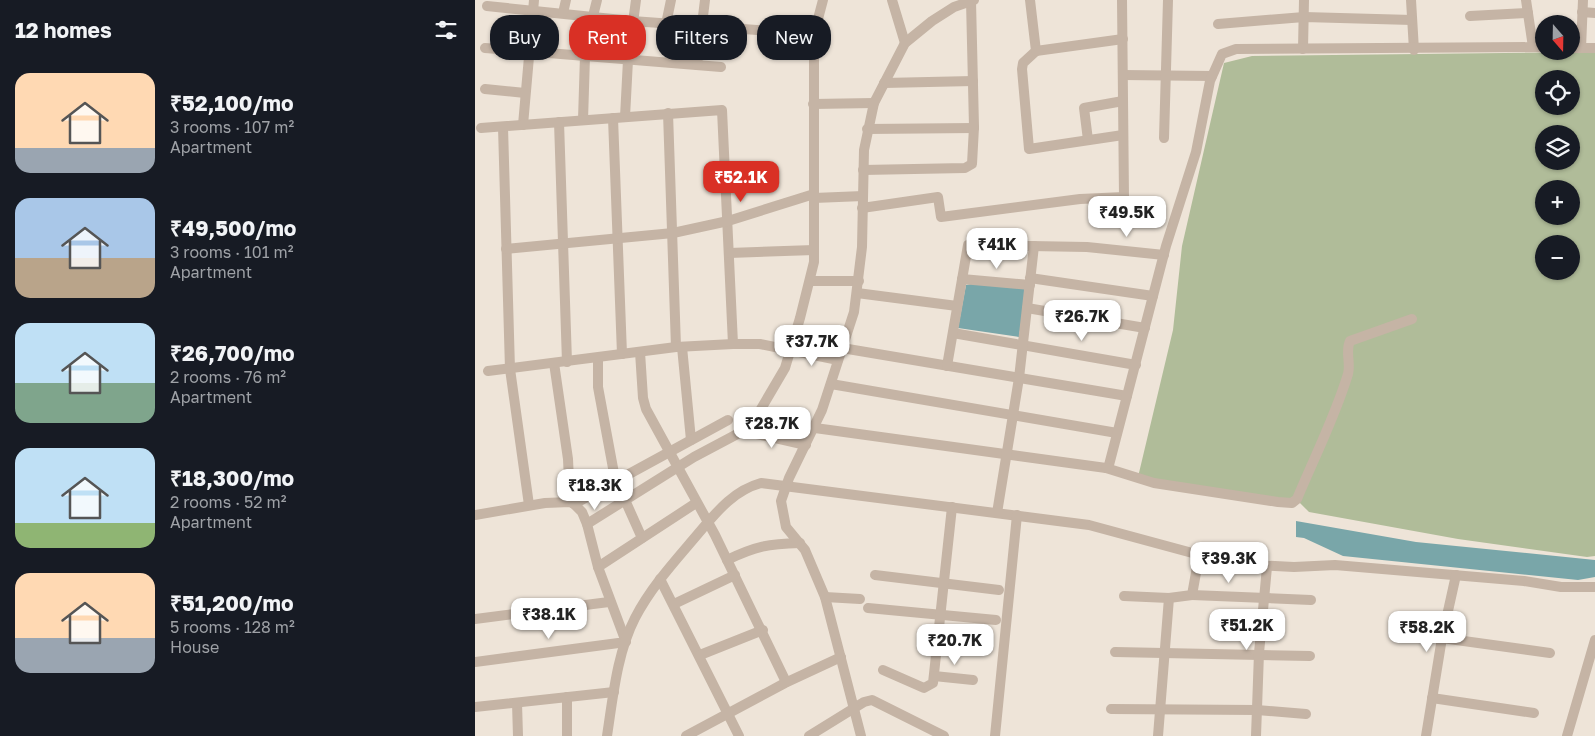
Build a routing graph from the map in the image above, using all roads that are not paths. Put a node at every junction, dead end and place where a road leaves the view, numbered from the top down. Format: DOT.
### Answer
graph roads {
  1 [pos="566,0"];
  2 [pos="597,0"];
  3 [pos="636,0"];
  4 [pos="671,0"];
  5 [pos="705,0"];
  6 [pos="892,0"];
  7 [pos="973,0"];
  8 [pos="1030,0"];
  9 [pos="1122,0"];
  10 [pos="1168,0"];
  11 [pos="1304,0"];
  12 [pos="1411,0"];
  13 [pos="1526,0"];
  14 [pos="1583,0"];
  15 [pos="820,1"];
  16 [pos="502,4"];
  17 [pos="533,5"];
  18 [pos="487,6"];
  19 [pos="1582,12"];
  20 [pos="563,13"];
  21 [pos="1595,13"];
  22 [pos="1528,14"];
  23 [pos="583,15"];
  24 [pos="593,15"];
  25 [pos="633,15"];
  26 [pos="668,15"];
  27 [pos="703,15"];
  28 [pos="817,15"];
  29 [pos="1470,16"];
  30 [pos="1304,17"];
  31 [pos="1412,20"];
  32 [pos="1218,24"];
  33 [pos="1580,24"];
  34 [pos="1123,38"];
  35 [pos="905,44"];
  36 [pos="1533,47"];
  37 [pos="485,48"];
  38 [pos="490,48"];
  39 [pos="1580,48"];
  40 [pos="1595,48"];
  41 [pos="1303,49"];
  42 [pos="1413,50"];
  43 [pos="1035,51"];
  44 [pos="528,60"];
  45 [pos="585,60"];
  46 [pos="628,60"];
  47 [pos="698,60"];
  48 [pos="815,60"];
  49 [pos="697,65"];
  50 [pos="721,67"];
  51 [pos="1123,75"];
  52 [pos="1167,76"];
  53 [pos="1212,76"];
  54 [pos="973,80"];
  55 [pos="884,83"];
  56 [pos="485,90"];
  57 [pos="525,93"];
  58 [pos="1123,100"];
  59 [pos="873,103"];
  60 [pos="813,104"];
  61 [pos="668,114"];
  62 [pos="625,117"];
  63 [pos="613,118"];
  64 [pos="583,120"];
  65 [pos="559,122"];
  66 [pos="523,125"];
  67 [pos="503,127"];
  68 [pos="481,128"];
  69 [pos="974,128"];
  70 [pos="867,129"];
  71 [pos="1123,135"];
  72 [pos="1164,138"];
  73 [pos="1088,140"];
  74 [pos="863,170"];
  75 [pos="814,196"];
  76 [pos="863,196"];
  77 [pos="862,208"];
  78 [pos="727,221"];
  79 [pos="673,233"];
  80 [pos="617,238"];
  81 [pos="562,244"];
  82 [pos="1034,246"];
  83 [pos="506,249"];
  84 [pos="814,250"];
  85 [pos="729,253"];
  86 [pos="1164,255"];
  87 [pos="962,279"];
  88 [pos="810,281"];
  89 [pos="859,281"];
  90 [pos="1030,282"];
  91 [pos="857,293"];
  92 [pos="1153,296"];
  93 [pos="957,306"];
  94 [pos="1027,308"];
  95 [pos="1412,319"];
  96 [pos="1145,328"];
  97 [pos="953,333"];
  98 [pos="733,344"];
  99 [pos="1023,344"];
  100 [pos="679,347"];
  101 [pos="842,348"];
  102 [pos="791,350"];
  103 [pos="639,352"];
  104 [pos="623,354"];
  105 [pos="598,358"];
  106 [pos="839,360"];
  107 [pos="567,362"];
  108 [pos="554,363"];
  109 [pos="947,366"];
  110 [pos="1136,366"];
  111 [pos="511,369"];
  112 [pos="488,371"];
  113 [pos="1019,378"];
  114 [pos="831,384"];
  115 [pos="1127,396"];
  116 [pos="1013,415"];
  117 [pos="728,420"];
  118 [pos="815,428"];
  119 [pos="743,431"];
  120 [pos="1117,432"];
  121 [pos="691,440"];
  122 [pos="805,445"];
  123 [pos="670,451"];
  124 [pos="1007,454"];
  125 [pos="678,467"];
  126 [pos="1106,468"];
  127 [pos="623,478"];
  128 [pos="786,485"];
  129 [pos="625,500"];
  130 [pos="572,503"];
  131 [pos="696,503"];
  132 [pos="529,505"];
  133 [pos="952,507"];
  134 [pos="997,513"];
  135 [pos="475,515"];
  136 [pos="1017,515"];
  137 [pos="707,522"];
  138 [pos="587,524"];
  139 [pos="642,538"];
  140 [pos="800,543"];
  141 [pos="1199,556"];
  142 [pos="727,560"];
  143 [pos="1267,567"];
  144 [pos="598,568"];
  145 [pos="735,575"];
  146 [pos="875,575"];
  147 [pos="1456,575"];
  148 [pos="660,579"];
  149 [pos="944,583"];
  150 [pos="1595,587"];
  151 [pos="999,590"];
  152 [pos="1193,595"];
  153 [pos="1124,596"];
  154 [pos="825,598"];
  155 [pos="1169,598"];
  156 [pos="860,599"];
  157 [pos="1265,599"];
  158 [pos="1311,600"];
  159 [pos="609,602"];
  160 [pos="674,604"];
  161 [pos="868,608"];
  162 [pos="941,614"];
  163 [pos="475,619"];
  164 [pos="996,620"];
  165 [pos="763,630"];
  166 [pos="1442,638"];
  167 [pos="1595,640"];
  168 [pos="626,642"];
  169 [pos="1115,652"];
  170 [pos="1259,653"];
  171 [pos="1550,653"];
  172 [pos="1163,654"];
  173 [pos="700,655"];
  174 [pos="1310,656"];
  175 [pos="841,657"];
  176 [pos="475,662"];
  177 [pos="883,670"];
  178 [pos="934,676"];
  179 [pos="973,680"];
  180 [pos="786,682"];
  181 [pos="615,692"];
  182 [pos="567,697"];
  183 [pos="1432,698"];
  184 [pos="517,702"];
  185 [pos="475,707"];
  186 [pos="1111,708"];
  187 [pos="1160,709"];
  188 [pos="855,710"];
  189 [pos="1257,710"];
  190 [pos="1534,713"];
  191 [pos="728,714"];
  192 [pos="1306,714"];
  193 [pos="926,732"];
  194 [pos="518,736"];
  195 [pos="567,736"];
  196 [pos="607,736"];
  197 [pos="686,736"];
  198 [pos="739,736"];
  199 [pos="809,736"];
  200 [pos="861,736"];
  201 [pos="944,736"];
  202 [pos="995,736"];
  203 [pos="1158,736"];
  204 [pos="1256,736"];
  205 [pos="1427,736"];
  206 [pos="1567,736"];
  1 -- 20 [label="street"];
  2 -- 24 [label="street"];
  3 -- 25 [label="street"];
  4 -- 26 [label="street"];
  5 -- 27 [label="street"];
  6 -- 35 [label="street"];
  7 -- 35 [label="street"];
  7 -- 54 [label="street"];
  8 -- 43 [label="street"];
  9 -- 34 [label="street"];
  10 -- 52 [label="street"];
  11 -- 30 [label="street"];
  12 -- 31 [label="street"];
  13 -- 22 [label="street"];
  14 -- 19 [label="street"];
  15 -- 28 [label="street"];
  16 -- 17 [label="street"];
  16 -- 18 [label="street"];
  17 -- 20 [label="street"];
  19 -- 21 [label="street"];
  19 -- 33 [label="street"];
  20 -- 23 [label="street"];
  22 -- 29 [label="street"];
  22 -- 36 [label="street"];
  30 -- 31 [label="street"];
  30 -- 32 [label="street"];
  30 -- 41 [label="street"];
  31 -- 42 [label="street"];
  34 -- 43 [label="street"];
  34 -- 51 [label="street"];
  35 -- 55 [label="street"];
  36 -- 42 [label="street"];
  37 -- 38 [label="street"];
  39 -- 40 [label="street"];
  41 -- 42 [label="street"];
  41 -- 53 [label="street"];
  43 -- 73 [label="street"];
  44 -- 57 [label="street"];
  45 -- 64 [label="street"];
  46 -- 49 [label="street"];
  46 -- 62 [label="street"];
  47 -- 49 [label="street"];
  48 -- 60 [label="street"];
  49 -- 50 [label="street"];
  51 -- 52 [label="street"];
  51 -- 58 [label="street"];
  52 -- 53 [label="street"];
  52 -- 72 [label="street"];
  53 -- 86 [label="street"];
  54 -- 55 [label="street"];
  54 -- 69 [label="street"];
  55 -- 59 [label="street"];
  56 -- 57 [label="street"];
  57 -- 66 [label="street"];
  58 -- 71 [label="street"];
  58 -- 73 [label="street"];
  59 -- 60 [label="street"];
  59 -- 70 [label="street"];
  60 -- 75 [label="street"];
  61 -- 62 [label="street"];
  61 -- 78 [label="street"];
  61 -- 79 [label="street"];
  62 -- 63 [label="street"];
  63 -- 64 [label="street"];
  63 -- 80 [label="street"];
  64 -- 65 [label="street"];
  65 -- 66 [label="street"];
  65 -- 81 [label="street"];
  66 -- 67 [label="street"];
  67 -- 68 [label="street"];
  67 -- 83 [label="street"];
  69 -- 70 [label="street"];
  69 -- 74 [label="street"];
  70 -- 74 [label="street"];
  71 -- 73 [label="street"];
  71 -- 77 [label="street"];
  74 -- 76 [label="street"];
  75 -- 76 [label="street"];
  75 -- 78 [label="street"];
  75 -- 84 [label="street"];
  76 -- 77 [label="street"];
  77 -- 89 [label="street"];
  78 -- 79 [label="street"];
  78 -- 85 [label="street"];
  79 -- 80 [label="street"];
  79 -- 100 [label="street"];
  80 -- 81 [label="street"];
  80 -- 104 [label="street"];
  81 -- 83 [label="street"];
  81 -- 107 [label="street"];
  82 -- 86 [label="street"];
  82 -- 87 [label="street"];
  82 -- 90 [label="street"];
  83 -- 111 [label="street"];
  84 -- 85 [label="street"];
  84 -- 88 [label="street"];
  85 -- 98 [label="street"];
  86 -- 92 [label="street"];
  87 -- 90 [label="street"];
  87 -- 93 [label="street"];
  88 -- 89 [label="street"];
  88 -- 102 [label="street"];
  89 -- 91 [label="street"];
  90 -- 92 [label="street"];
  90 -- 94 [label="street"];
  91 -- 93 [label="street"];
  91 -- 101 [label="street"];
  92 -- 96 [label="street"];
  93 -- 97 [label="street"];
  94 -- 96 [label="street"];
  94 -- 99 [label="street"];
  95 -- 126 [label="street"];
  96 -- 110 [label="street"];
  97 -- 99 [label="street"];
  97 -- 109 [label="street"];
  98 -- 100 [label="street"];
  98 -- 102 [label="street"];
  99 -- 110 [label="street"];
  99 -- 113 [label="street"];
  100 -- 103 [label="street"];
  100 -- 121 [label="street"];
  101 -- 106 [label="street"];
  101 -- 109 [label="street"];
  102 -- 106 [label="street"];
  102 -- 119 [label="street"];
  103 -- 104 [label="street"];
  103 -- 123 [label="street"];
  104 -- 105 [label="street"];
  105 -- 107 [label="street"];
  105 -- 127 [label="street"];
  106 -- 114 [label="street"];
  107 -- 108 [label="street"];
  108 -- 111 [label="street"];
  108 -- 130 [label="street"];
  109 -- 113 [label="street"];
  110 -- 115 [label="street"];
  111 -- 112 [label="street"];
  111 -- 132 [label="street"];
  113 -- 115 [label="street"];
  113 -- 116 [label="street"];
  114 -- 116 [label="street"];
  114 -- 118 [label="street"];
  115 -- 120 [label="street"];
  116 -- 120 [label="street"];
  116 -- 124 [label="street"];
  117 -- 121 [label="street"];
  118 -- 122 [label="street"];
  118 -- 124 [label="street"];
  119 -- 122 [label="street"];
  119 -- 125 [label="street"];
  120 -- 126 [label="street"];
  121 -- 123 [label="street"];
  122 -- 128 [label="street"];
  123 -- 125 [label="street"];
  123 -- 127 [label="street"];
  124 -- 126 [label="street"];
  124 -- 134 [label="street"];
  125 -- 129 [label="street"];
  125 -- 131 [label="street"];
  127 -- 130 [label="street"];
  128 -- 133 [label="street"];
  128 -- 137 [label="street"];
  128 -- 140 [label="street"];
  129 -- 138 [label="street"];
  129 -- 139 [label="street"];
  130 -- 132 [label="street"];
  130 -- 138 [label="street"];
  131 -- 137 [label="street"];
  131 -- 139 [label="street"];
  132 -- 135 [label="street"];
  133 -- 134 [label="street"];
  133 -- 149 [label="street"];
  134 -- 136 [label="street"];
  136 -- 141 [label="street"];
  136 -- 202 [label="street"];
  137 -- 142 [label="street"];
  137 -- 148 [label="street"];
  138 -- 144 [label="street"];
  139 -- 144 [label="street"];
  140 -- 142 [label="street"];
  140 -- 154 [label="street"];
  141 -- 143 [label="street"];
  141 -- 152 [label="street"];
  142 -- 145 [label="street"];
  143 -- 147 [label="street"];
  143 -- 157 [label="street"];
  144 -- 159 [label="street"];
  145 -- 160 [label="street"];
  145 -- 165 [label="street"];
  146 -- 149 [label="street"];
  147 -- 150 [label="street"];
  147 -- 166 [label="street"];
  148 -- 160 [label="street"];
  148 -- 168 [label="street"];
  149 -- 151 [label="street"];
  149 -- 162 [label="street"];
  152 -- 155 [label="street"];
  152 -- 157 [label="street"];
  153 -- 155 [label="street"];
  154 -- 156 [label="street"];
  154 -- 175 [label="street"];
  155 -- 172 [label="street"];
  157 -- 158 [label="street"];
  157 -- 170 [label="street"];
  159 -- 163 [label="street"];
  159 -- 168 [label="street"];
  160 -- 173 [label="street"];
  161 -- 162 [label="street"];
  162 -- 164 [label="street"];
  162 -- 178 [label="street"];
  165 -- 173 [label="street"];
  165 -- 180 [label="street"];
  166 -- 171 [label="street"];
  166 -- 183 [label="street"];
  167 -- 206 [label="street"];
  168 -- 176 [label="street"];
  168 -- 181 [label="street"];
  169 -- 172 [label="street"];
  170 -- 172 [label="street"];
  170 -- 174 [label="street"];
  170 -- 189 [label="street"];
  172 -- 187 [label="street"];
  173 -- 191 [label="street"];
  175 -- 180 [label="street"];
  175 -- 188 [label="street"];
  177 -- 178 [label="street"];
  178 -- 179 [label="street"];
  180 -- 191 [label="street"];
  181 -- 182 [label="street"];
  181 -- 196 [label="street"];
  182 -- 184 [label="street"];
  182 -- 195 [label="street"];
  183 -- 190 [label="street"];
  183 -- 205 [label="street"];
  184 -- 185 [label="street"];
  184 -- 194 [label="street"];
  186 -- 187 [label="street"];
  187 -- 189 [label="street"];
  187 -- 203 [label="street"];
  188 -- 193 [label="street"];
  188 -- 199 [label="street"];
  188 -- 200 [label="street"];
  189 -- 192 [label="street"];
  189 -- 204 [label="street"];
  191 -- 197 [label="street"];
  191 -- 198 [label="street"];
  193 -- 201 [label="street"];
}
